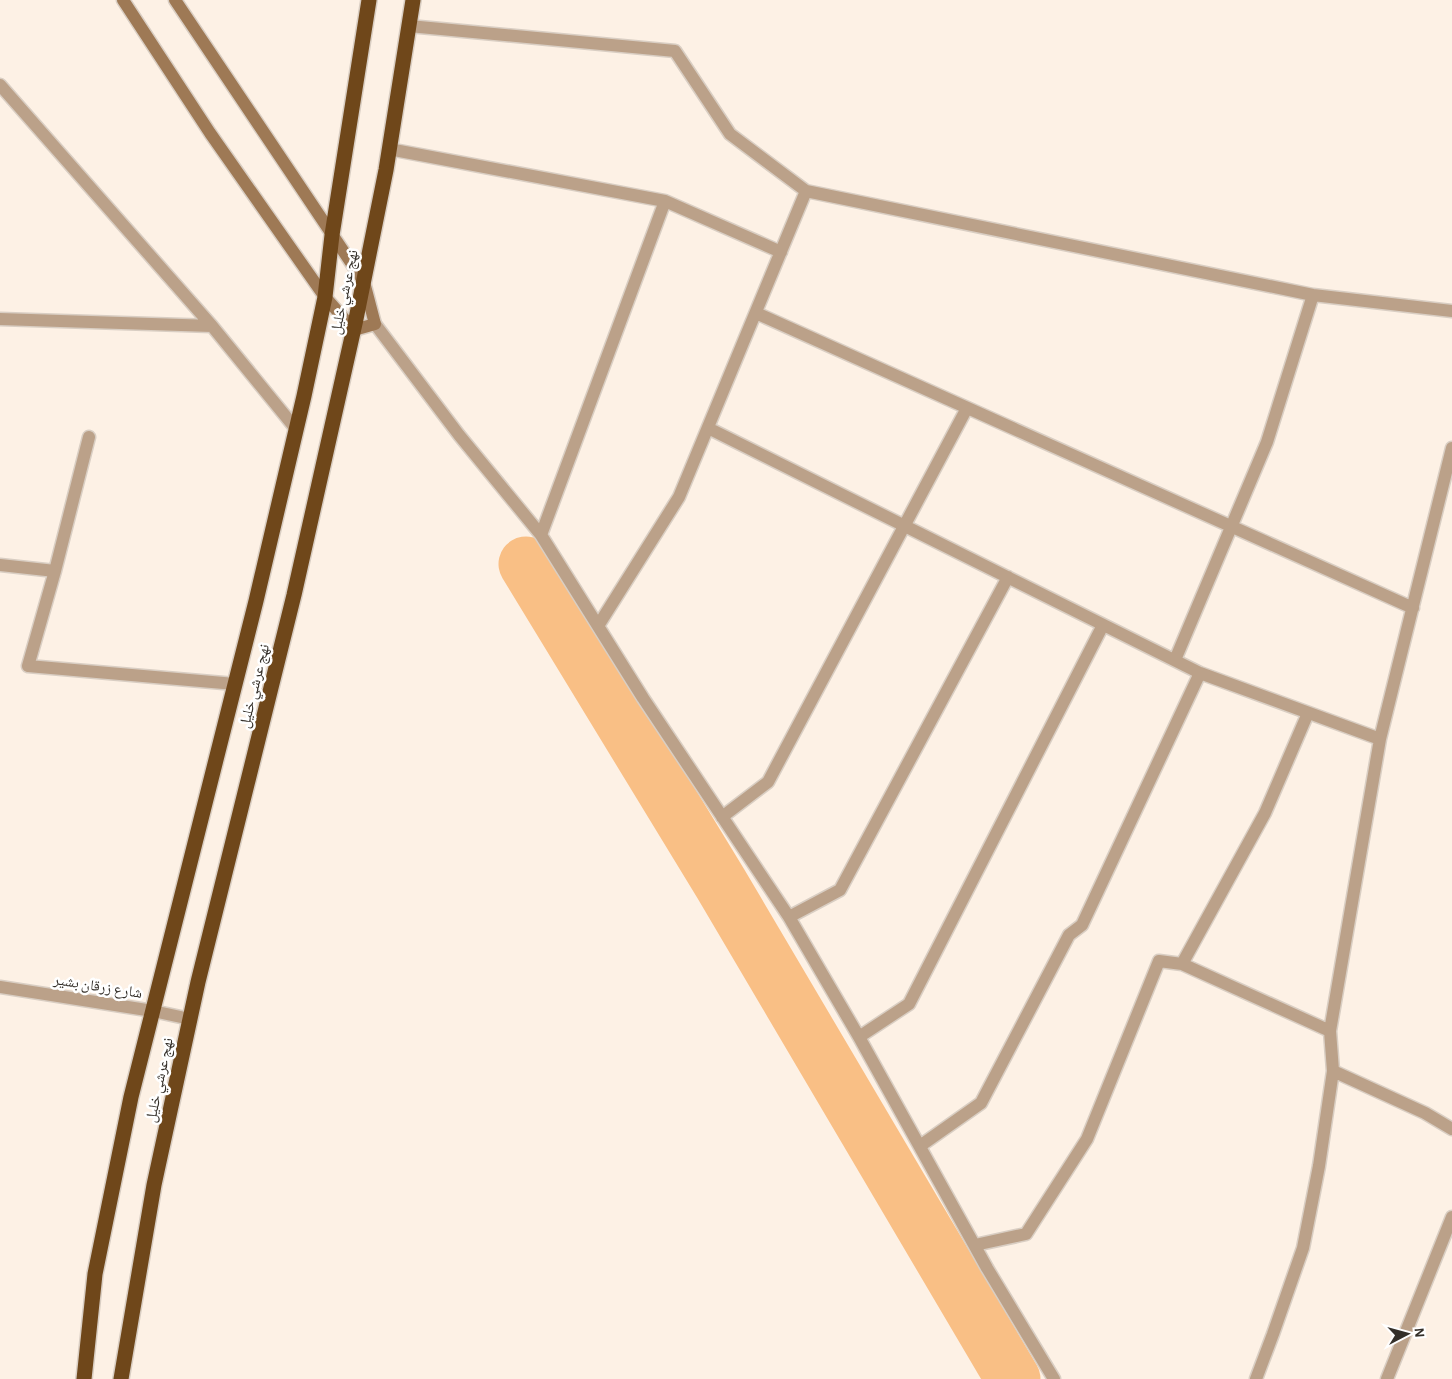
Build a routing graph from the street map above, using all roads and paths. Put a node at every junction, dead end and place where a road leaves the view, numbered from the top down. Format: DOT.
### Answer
graph roads {
  1 [pos="124,0"];
  2 [pos="175,0"];
  3 [pos="370,0"];
  4 [pos="413,0"];
  5 [pos="409,26"];
  6 [pos="0,85"];
  7 [pos="389,149"];
  8 [pos="806,191"];
  9 [pos="665,201"];
  10 [pos="332,235"];
  11 [pos="781,252"];
  12 [pos="364,282"];
  13 [pos="325,296"];
  14 [pos="1313,296"];
  15 [pos="1452,311"];
  16 [pos="756,312"];
  17 [pos="0,319"];
  18 [pos="375,324"];
  19 [pos="212,326"];
  20 [pos="354,330"];
  21 [pos="968,408"];
  22 [pos="708,428"];
  23 [pos="296,429"];
  24 [pos="89,437"];
  25 [pos="1452,448"];
  26 [pos="904,526"];
  27 [pos="1231,526"];
  28 [pos="541,536"];
  29 [pos="0,565"];
  30 [pos="55,571"];
  31 [pos="1008,577"];
  32 [pos="1412,608"];
  33 [pos="1104,625"];
  34 [pos="598,626"];
  35 [pos="1175,660"];
  36 [pos="1200,673"];
  37 [pos="235,684"];
  38 [pos="1308,713"];
  39 [pos="1380,740"];
  40 [pos="722,817"];
  41 [pos="789,917"];
  42 [pos="1182,964"];
  43 [pos="0,987"];
  44 [pos="153,1011"];
  45 [pos="190,1019"];
  46 [pos="1330,1031"];
  47 [pos="860,1037"];
  48 [pos="1333,1071"];
  49 [pos="1452,1129"];
  50 [pos="920,1146"];
  51 [pos="1452,1217"];
  52 [pos="974,1245"];
  53 [pos="84,1379"];
  54 [pos="121,1379"];
  55 [pos="1054,1379"];
  56 [pos="1256,1379"];
  57 [pos="1387,1379"];
  1 -- 13 [label="street"];
  2 -- 10 [label="street"];
  3 -- 10 [label="highway, نهج عرشي خليل"];
  4 -- 5 [label="highway, نهج عرشي خليل"];
  5 -- 7 [label="highway, نهج عرشي خليل"];
  5 -- 8 [label="street"];
  6 -- 19 [label="street"];
  7 -- 9 [label="street"];
  7 -- 12 [label="highway, نهج عرشي خليل"];
  8 -- 11 [label="street"];
  8 -- 14 [label="street"];
  9 -- 11 [label="street"];
  9 -- 28 [label="street"];
  10 -- 12 [label="street"];
  10 -- 13 [label="highway, نهج عرشي خليل"];
  11 -- 16 [label="street"];
  12 -- 18 [label="street"];
  12 -- 20 [label="highway, نهج عرشي خليل"];
  13 -- 20 [label="street"];
  13 -- 23 [label="highway, نهج عرشي خليل"];
  14 -- 15 [label="street"];
  14 -- 27 [label="street"];
  16 -- 21 [label="street"];
  16 -- 22 [label="street"];
  17 -- 19 [label="street"];
  18 -- 20 [label="street"];
  18 -- 28 [label="street"];
  19 -- 23 [label="street"];
  20 -- 45 [label="highway, نهج عرشي خليل"];
  21 -- 26 [label="street"];
  21 -- 27 [label="street"];
  22 -- 26 [label="street"];
  22 -- 34 [label="street"];
  23 -- 37 [label="highway, نهج عرشي خليل"];
  24 -- 30 [label="street"];
  25 -- 32 [label="street"];
  26 -- 31 [label="street"];
  26 -- 40 [label="street"];
  27 -- 32 [label="street"];
  27 -- 35 [label="street"];
  28 -- 34 [label="street"];
  29 -- 30 [label="street"];
  30 -- 37 [label="street"];
  31 -- 33 [label="street"];
  31 -- 41 [label="street"];
  32 -- 39 [label="street"];
  33 -- 35 [label="street"];
  33 -- 47 [label="street"];
  34 -- 40 [label="street"];
  35 -- 36 [label="street"];
  36 -- 38 [label="street"];
  36 -- 50 [label="street"];
  37 -- 44 [label="highway, نهج عرشي خليل"];
  38 -- 39 [label="street"];
  38 -- 42 [label="street"];
  39 -- 46 [label="street"];
  40 -- 41 [label="street"];
  41 -- 47 [label="street"];
  42 -- 46 [label="street"];
  42 -- 52 [label="street"];
  43 -- 44 [label="street, شارع زرقان بشير"];
  44 -- 45 [label="street, شارع زرقان بشير"];
  44 -- 53 [label="highway, نهج عرشي خليل"];
  45 -- 54 [label="highway, نهج عرشي خليل"];
  46 -- 48 [label="street"];
  47 -- 50 [label="street"];
  48 -- 49 [label="street"];
  48 -- 56 [label="street"];
  50 -- 52 [label="street"];
  51 -- 57 [label="street"];
  52 -- 55 [label="street"];
}
